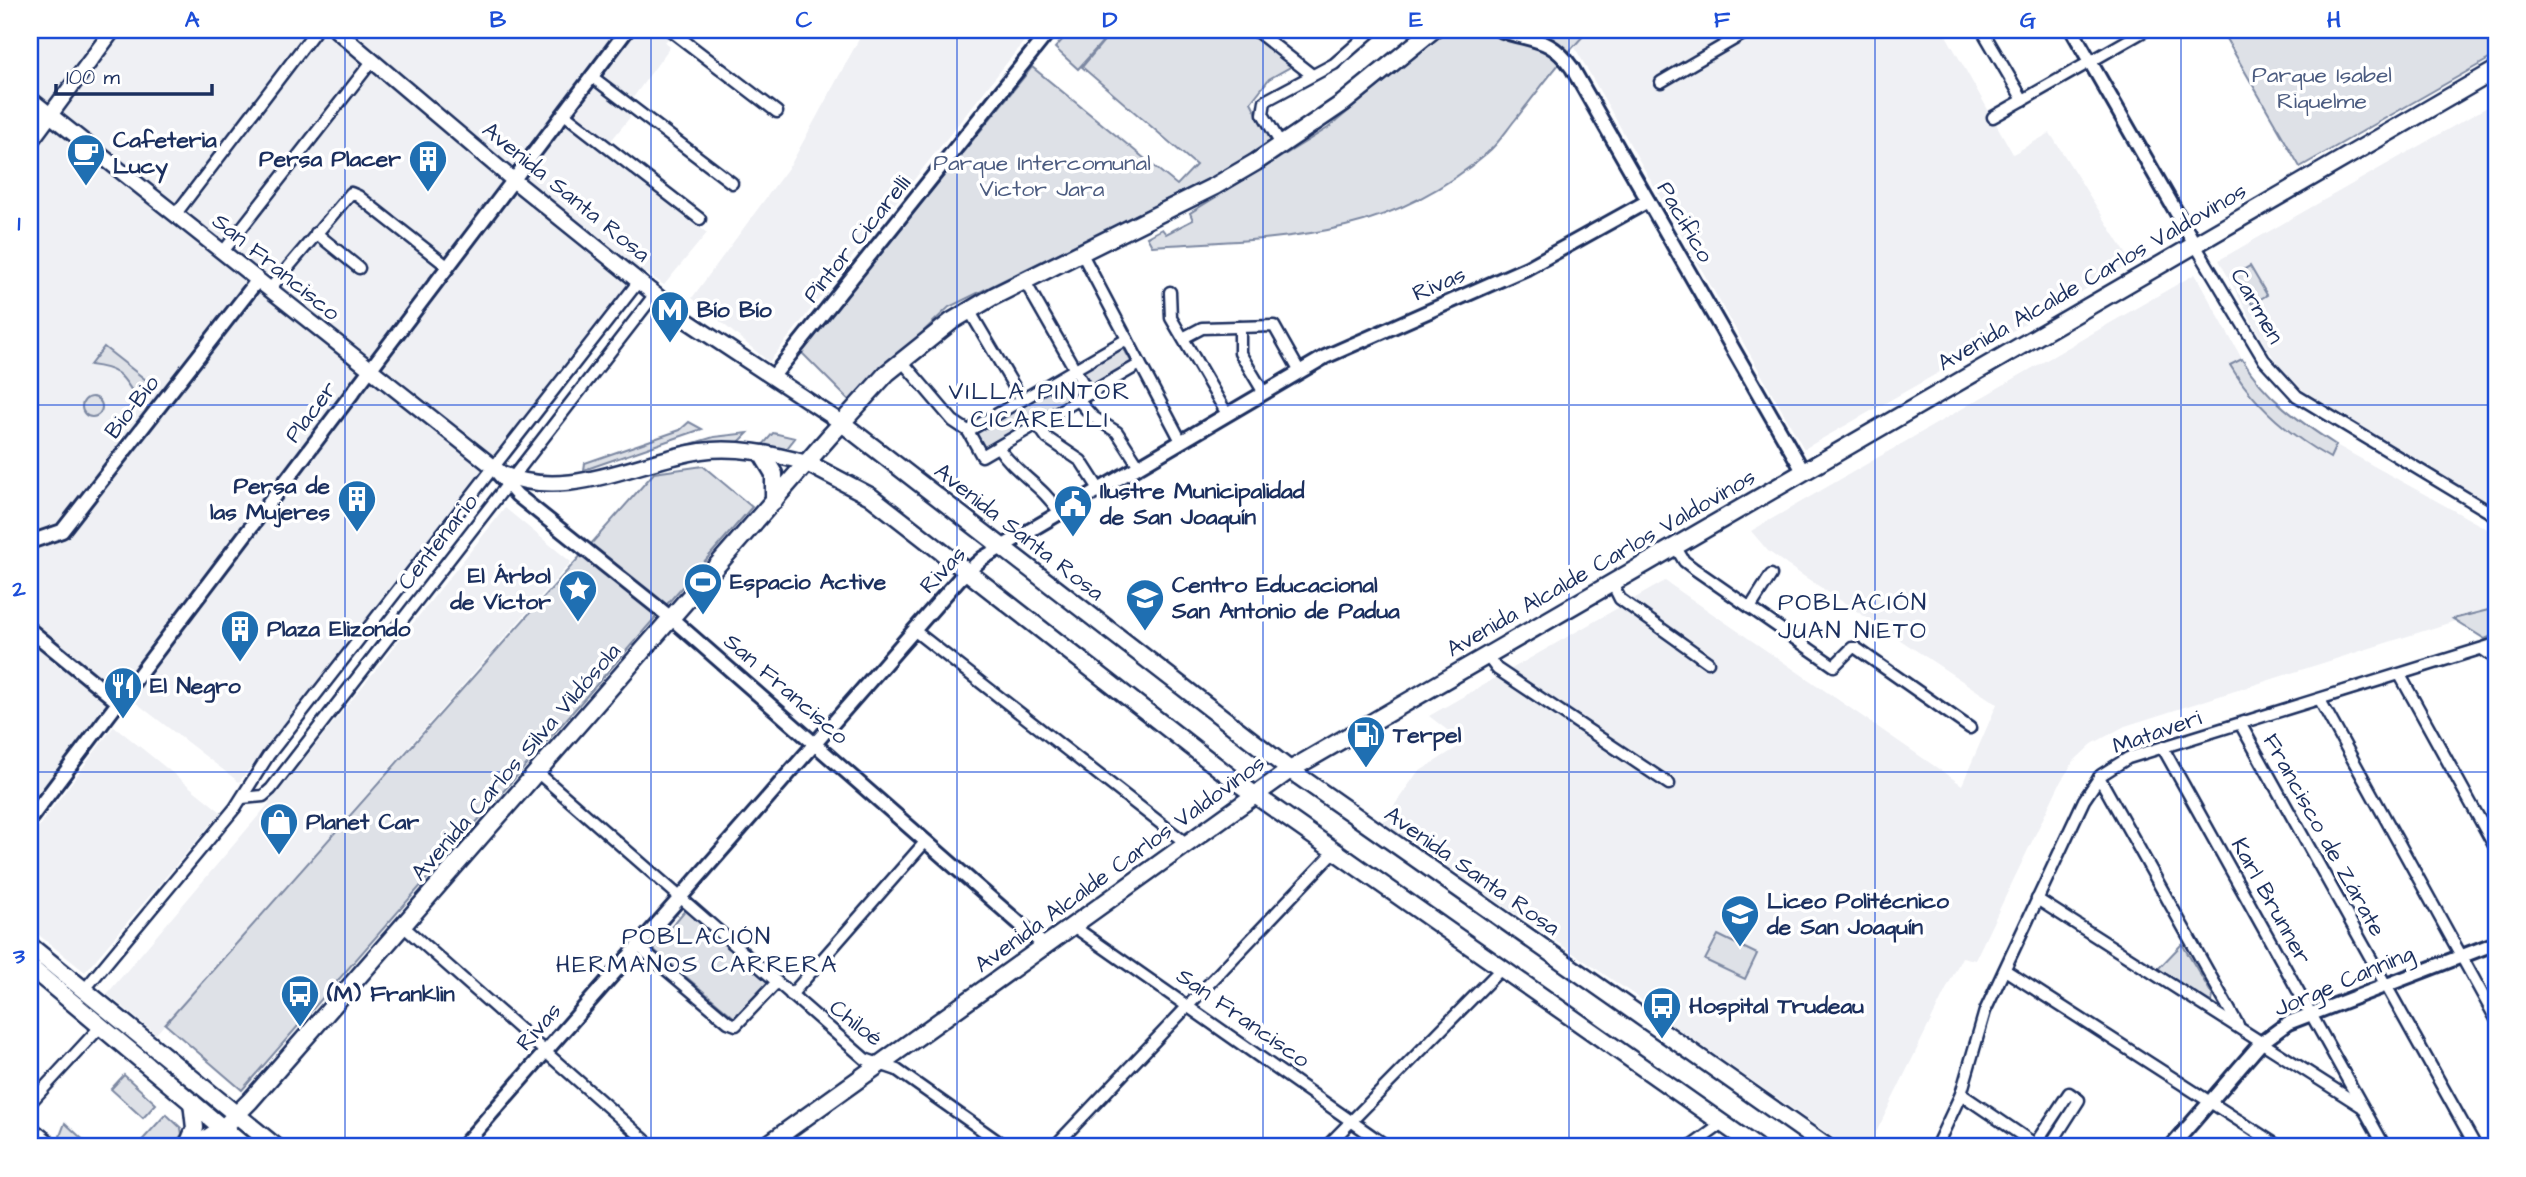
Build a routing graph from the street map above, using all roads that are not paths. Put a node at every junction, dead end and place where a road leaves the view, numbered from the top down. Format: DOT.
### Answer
graph roads {
  1 [pos="113,30"];
  2 [pos="316,30"];
  3 [pos="336,30"];
  4 [pos="627,30"];
  5 [pos="670,30"];
  6 [pos="1051,30"];
  7 [pos="1255,30"];
  8 [pos="1373,30"];
  9 [pos="1433,30"];
  10 [pos="1500,30"];
  11 [pos="1750,30"];
  12 [pos="1982,30"];
  13 [pos="2072,30"];
  14 [pos="2146,30"];
  15 [pos="373,60"];
  16 [pos="2090,61"];
  17 [pos="2496,70"];
  18 [pos="1312,75"];
  19 [pos="591,76"];
  20 [pos="1661,82"];
  21 [pos="30,100"];
  22 [pos="2023,100"];
  23 [pos="777,111"];
  24 [pos="563,113"];
  25 [pos="50,115"];
  26 [pos="1993,117"];
  27 [pos="30,142"];
  28 [pos="1282,146"];
  29 [pos="512,179"];
  30 [pos="732,183"];
  31 [pos="1648,201"];
  32 [pos="175,215"];
  33 [pos="700,219"];
  34 [pos="316,233"];
  35 [pos="2194,243"];
  36 [pos="1081,252"];
  37 [pos="222,253"];
  38 [pos="447,266"];
  39 [pos="359,268"];
  40 [pos="639,281"];
  41 [pos="1024,281"];
  42 [pos="263,286"];
  43 [pos="1170,292"];
  44 [pos="655,294"];
  45 [pos="969,310"];
  46 [pos="1240,327"];
  47 [pos="1183,338"];
  48 [pos="1127,339"];
  49 [pos="901,360"];
  50 [pos="1140,364"];
  51 [pos="1076,369"];
  52 [pos="369,370"];
  53 [pos="1300,372"];
  54 [pos="774,375"];
  55 [pos="1264,393"];
  56 [pos="1089,394"];
  57 [pos="1022,400"];
  58 [pos="1078,400"];
  59 [pos="1227,414"];
  60 [pos="842,423"];
  61 [pos="1037,424"];
  62 [pos="968,431"];
  63 [pos="828,438"];
  64 [pos="1181,441"];
  65 [pos="998,447"];
  66 [pos="762,454"];
  67 [pos="807,463"];
  68 [pos="1139,466"];
  69 [pos="493,469"];
  70 [pos="1803,471"];
  71 [pos="836,476"];
  72 [pos="510,482"];
  73 [pos="1098,489"];
  74 [pos="774,501"];
  75 [pos="1059,512"];
  76 [pos="2496,516"];
  77 [pos="30,542"];
  78 [pos="1000,546"];
  79 [pos="1675,546"];
  80 [pos="968,571"];
  81 [pos="1771,575"];
  82 [pos="1612,583"];
  83 [pos="1750,608"];
  84 [pos="671,618"];
  85 [pos="30,630"];
  86 [pos="915,631"];
  87 [pos="2496,645"];
  88 [pos="2482,649"];
  89 [pos="1487,656"];
  90 [pos="2496,659"];
  91 [pos="1708,662"];
  92 [pos="2400,675"];
  93 [pos="2320,700"];
  94 [pos="118,702"];
  95 [pos="2241,725"];
  96 [pos="1970,728"];
  97 [pos="815,744"];
  98 [pos="2163,748"];
  99 [pos="1290,770"];
  100 [pos="537,772"];
  101 [pos="2099,777"];
  102 [pos="1669,784"];
  103 [pos="1255,795"];
  104 [pos="242,798"];
  105 [pos="30,819"];
  106 [pos="926,841"];
  107 [pos="1187,844"];
  108 [pos="2496,849"];
  109 [pos="1334,852"];
  110 [pos="680,898"];
  111 [pos="2037,900"];
  112 [pos="403,926"];
  113 [pos="1073,926"];
  114 [pos="2496,943"];
  115 [pos="30,946"];
  116 [pos="638,946"];
  117 [pos="1045,946"];
  118 [pos="2461,956"];
  119 [pos="30,967"];
  120 [pos="1501,969"];
  121 [pos="2005,970"];
  122 [pos="777,982"];
  123 [pos="2385,984"];
  124 [pos="85,989"];
  125 [pos="792,995"];
  126 [pos="1187,1007"];
  127 [pos="2311,1012"];
  128 [pos="2496,1018"];
  129 [pos="102,1025"];
  130 [pos="2240,1028"];
  131 [pos="2261,1042"];
  132 [pos="545,1052"];
  133 [pos="879,1064"];
  134 [pos="1961,1094"];
  135 [pos="192,1102"];
  136 [pos="2210,1102"];
  137 [pos="30,1103"];
  138 [pos="2363,1107"];
  139 [pos="237,1115"];
  140 [pos="1351,1122"];
  141 [pos="1722,1124"];
  142 [pos="30,1126"];
  143 [pos="223,1128"];
  144 [pos="2037,1146"];
  145 [pos="57,1147"];
  146 [pos="187,1147"];
  147 [pos="193,1147"];
  148 [pos="245,1147"];
  149 [pos="276,1147"];
  150 [pos="462,1147"];
  151 [pos="653,1147"];
  152 [pos="764,1147"];
  153 [pos="1006,1147"];
  154 [pos="1054,1147"];
  155 [pos="1326,1147"];
  156 [pos="1388,1147"];
  157 [pos="1690,1147"];
  158 [pos="1756,1147"];
  159 [pos="1827,1147"];
  160 [pos="1936,1147"];
  161 [pos="2049,1147"];
  162 [pos="2171,1147"];
  163 [pos="2280,1147"];
  164 [pos="2385,1147"];
  165 [pos="2476,1147"];
  1 -- 25 [label="main road"];
  2 -- 32 [label="street"];
  3 -- 15 [label="main road, Avenida Santa Rosa"];
  4 -- 19 [label="street, Placer"];
  5 -- 23 [label="street"];
  6 -- 54 [label="street, Pintor Cicarelli"];
  7 -- 18 [label="street"];
  8 -- 18 [label="street"];
  9 -- 28 [label="main road, Avenida Carlos Silva Vildósola"];
  10 -- 31 [label="street, Pacifico"];
  11 -- 20 [label="street"];
  12 -- 22 [label="street"];
  13 -- 16 [label="street, Carmen"];
  14 -- 16 [label="street"];
  15 -- 29 [label="main road, Avenida Santa Rosa"];
  15 -- 37 [label="street"];
  16 -- 22 [label="street"];
  16 -- 35 [label="street, Carmen"];
  17 -- 35 [label="main road, Avenida Alcalde Carlos Valdovinos"];
  18 -- 28 [label="street"];
  19 -- 24 [label="street, Placer"];
  19 -- 30 [label="street"];
  21 -- 25 [label="main road, San Francisco"];
  22 -- 26 [label="street"];
  24 -- 29 [label="street, Placer"];
  24 -- 33 [label="street"];
  25 -- 27 [label="main road"];
  25 -- 32 [label="main road, San Francisco"];
  28 -- 36 [label="main road, Avenida Carlos Silva Vildósola"];
  29 -- 38 [label="street, Placer"];
  29 -- 40 [label="main road, Avenida Santa Rosa"];
  31 -- 53 [label="street, Rivas"];
  31 -- 70 [label="street, Pacifico"];
  32 -- 37 [label="main road, San Francisco"];
  34 -- 38 [label="street"];
  34 -- 39 [label="street"];
  34 -- 42 [label="street"];
  35 -- 70 [label="main road, Avenida Alcalde Carlos Valdovinos"];
  35 -- 76 [label="street, Carmen"];
  36 -- 41 [label="main road, Avenida Carlos Silva Vildósola"];
  36 -- 48 [label="street"];
  37 -- 42 [label="main road, San Francisco"];
  38 -- 52 [label="street, Placer"];
  40 -- 44 [label="main road, Avenida Santa Rosa"];
  40 -- 69 [label="street, Centenario"];
  41 -- 45 [label="main road, Avenida Carlos Silva Vildósola"];
  41 -- 51 [label="street"];
  42 -- 52 [label="main road, San Francisco"];
  42 -- 77 [label="street, Bio-Bio"];
  43 -- 47 [label="street"];
  44 -- 54 [label="main road, Avenida Santa Rosa"];
  44 -- 72 [label="street, Centenario"];
  45 -- 49 [label="main road, Avenida Carlos Silva Vildósola"];
  45 -- 57 [label="street"];
  46 -- 47 [label="street"];
  46 -- 53 [label="street"];
  46 -- 55 [label="street"];
  47 -- 59 [label="street"];
  48 -- 50 [label="street"];
  48 -- 51 [label="street"];
  49 -- 60 [label="main road, Avenida Carlos Silva Vildósola"];
  49 -- 62 [label="street"];
  50 -- 56 [label="street"];
  50 -- 64 [label="street"];
  51 -- 56 [label="street"];
  51 -- 57 [label="street"];
  52 -- 69 [label="main road, San Francisco"];
  52 -- 94 [label="street, Placer"];
  53 -- 55 [label="street, Rivas"];
  54 -- 60 [label="main road, Avenida Santa Rosa"];
  55 -- 59 [label="street, Rivas"];
  56 -- 58 [label="street"];
  57 -- 62 [label="street"];
  58 -- 61 [label="street"];
  58 -- 68 [label="street"];
  59 -- 64 [label="street, Rivas"];
  60 -- 63 [label="main road, Avenida Carlos Silva Vildósola"];
  60 -- 78 [label="main road, Avenida Santa Rosa"];
  61 -- 65 [label="street"];
  61 -- 73 [label="street"];
  62 -- 65 [label="street"];
  63 -- 67 [label="main road, Avenida Carlos Silva Vildósola"];
  63 -- 71 [label="main road"];
  64 -- 68 [label="street, Rivas"];
  65 -- 75 [label="street"];
  66 -- 67 [label="main road"];
  66 -- 72 [label="main road"];
  66 -- 74 [label="main road"];
  67 -- 71 [label="main road"];
  67 -- 74 [label="main road, Avenida Carlos Silva Vildósola"];
  68 -- 73 [label="street, Rivas"];
  69 -- 72 [label="main road, San Francisco"];
  69 -- 104 [label="street, Centenario"];
  70 -- 79 [label="main road, Avenida Alcalde Carlos Valdovinos"];
  71 -- 80 [label="main road"];
  72 -- 84 [label="street, San Francisco"];
  72 -- 104 [label="street, Centenario"];
  73 -- 75 [label="street, Rivas"];
  74 -- 84 [label="main road, Avenida Carlos Silva Vildósola"];
  75 -- 78 [label="street, Rivas"];
  78 -- 80 [label="street, Rivas"];
  78 -- 99 [label="main road, Avenida Santa Rosa"];
  79 -- 82 [label="main road, Avenida Alcalde Carlos Valdovinos"];
  79 -- 83 [label="street"];
  80 -- 86 [label="street, Rivas"];
  80 -- 103 [label="main road"];
  81 -- 83 [label="street"];
  82 -- 89 [label="main road, Avenida Alcalde Carlos Valdovinos"];
  82 -- 91 [label="street"];
  83 -- 96 [label="street"];
  84 -- 97 [label="street, San Francisco"];
  84 -- 100 [label="main road, Avenida Carlos Silva Vildósola"];
  85 -- 94 [label="street"];
  86 -- 97 [label="street, Rivas"];
  86 -- 107 [label="street"];
  87 -- 88 [label="street, Mataveri"];
  88 -- 90 [label="street"];
  88 -- 92 [label="street, Mataveri"];
  89 -- 99 [label="main road, Avenida Alcalde Carlos Valdovinos"];
  89 -- 102 [label="street"];
  92 -- 93 [label="street, Mataveri"];
  92 -- 108 [label="street"];
  93 -- 95 [label="street, Mataveri"];
  93 -- 118 [label="street"];
  94 -- 105 [label="street, Placer"];
  95 -- 98 [label="street, Mataveri"];
  95 -- 123 [label="street, Francisco de Zárate"];
  97 -- 106 [label="street, San Francisco"];
  97 -- 110 [label="street, Rivas"];
  98 -- 101 [label="street, Mataveri"];
  98 -- 127 [label="street, Karl Brunner"];
  99 -- 103 [label="main road, Avenida Alcalde Carlos Valdovinos"];
  99 -- 159 [label="main road, Avenida Santa Rosa"];
  100 -- 110 [label="street, Chiloé"];
  100 -- 112 [label="main road, Avenida Carlos Silva Vildósola"];
  101 -- 111 [label="street, Mataveri"];
  101 -- 130 [label="street"];
  103 -- 107 [label="main road, Avenida Alcalde Carlos Valdovinos"];
  103 -- 109 [label="main road"];
  104 -- 124 [label="street, Centenario"];
  106 -- 117 [label="street, San Francisco"];
  106 -- 125 [label="street"];
  107 -- 113 [label="main road, Avenida Alcalde Carlos Valdovinos"];
  109 -- 120 [label="main road"];
  109 -- 126 [label="street"];
  110 -- 116 [label="street, Rivas"];
  110 -- 122 [label="street, Chiloé"];
  111 -- 121 [label="street, Mataveri"];
  111 -- 130 [label="street"];
  112 -- 132 [label="street"];
  112 -- 139 [label="main road, Avenida Carlos Silva Vildósola"];
  113 -- 117 [label="main road, Avenida Alcalde Carlos Valdovinos"];
  113 -- 126 [label="street, San Francisco"];
  114 -- 118 [label="street, Jorge Canning"];
  115 -- 124 [label="main road"];
  116 -- 122 [label="street"];
  116 -- 132 [label="street, Rivas"];
  117 -- 133 [label="main road, Avenida Alcalde Carlos Valdovinos"];
  118 -- 123 [label="street, Jorge Canning"];
  118 -- 128 [label="street"];
  119 -- 129 [label="main road"];
  120 -- 140 [label="street"];
  120 -- 141 [label="main road"];
  121 -- 134 [label="street, Mataveri"];
  121 -- 136 [label="street"];
  122 -- 125 [label="street, Chiloé"];
  123 -- 127 [label="street, Jorge Canning"];
  123 -- 165 [label="street, Francisco de Zárate"];
  124 -- 139 [label="main road"];
  125 -- 133 [label="street, Chiloé"];
  126 -- 140 [label="street, San Francisco"];
  126 -- 154 [label="street"];
  127 -- 131 [label="street, Jorge Canning"];
  127 -- 138 [label="street, Karl Brunner"];
  129 -- 135 [label="main road"];
  129 -- 137 [label="street"];
  130 -- 131 [label="street"];
  131 -- 136 [label="street, Jorge Canning"];
  131 -- 138 [label="street"];
  132 -- 150 [label="street, Rivas"];
  132 -- 151 [label="street"];
  133 -- 152 [label="main road, Avenida Alcalde Carlos Valdovinos"];
  133 -- 153 [label="street, Chiloé"];
  134 -- 144 [label="street"];
  134 -- 160 [label="street, Mataveri"];
  135 -- 143 [label="main road"];
  135 -- 146 [label="main road"];
  136 -- 162 [label="street, Jorge Canning"];
  136 -- 163 [label="street"];
  138 -- 164 [label="street, Karl Brunner"];
  139 -- 143 [label="main road, Avenida Carlos Silva Vildósola"];
  139 -- 149 [label="main road"];
  140 -- 155 [label="street"];
  140 -- 156 [label="street, San Francisco"];
  141 -- 157 [label="street"];
  141 -- 158 [label="main road"];
  142 -- 145 [label="street"];
  143 -- 147 [label="main road, Avenida Carlos Silva Vildósola"];
  143 -- 148 [label="main road"];
  144 -- 161 [label="street"];
}
